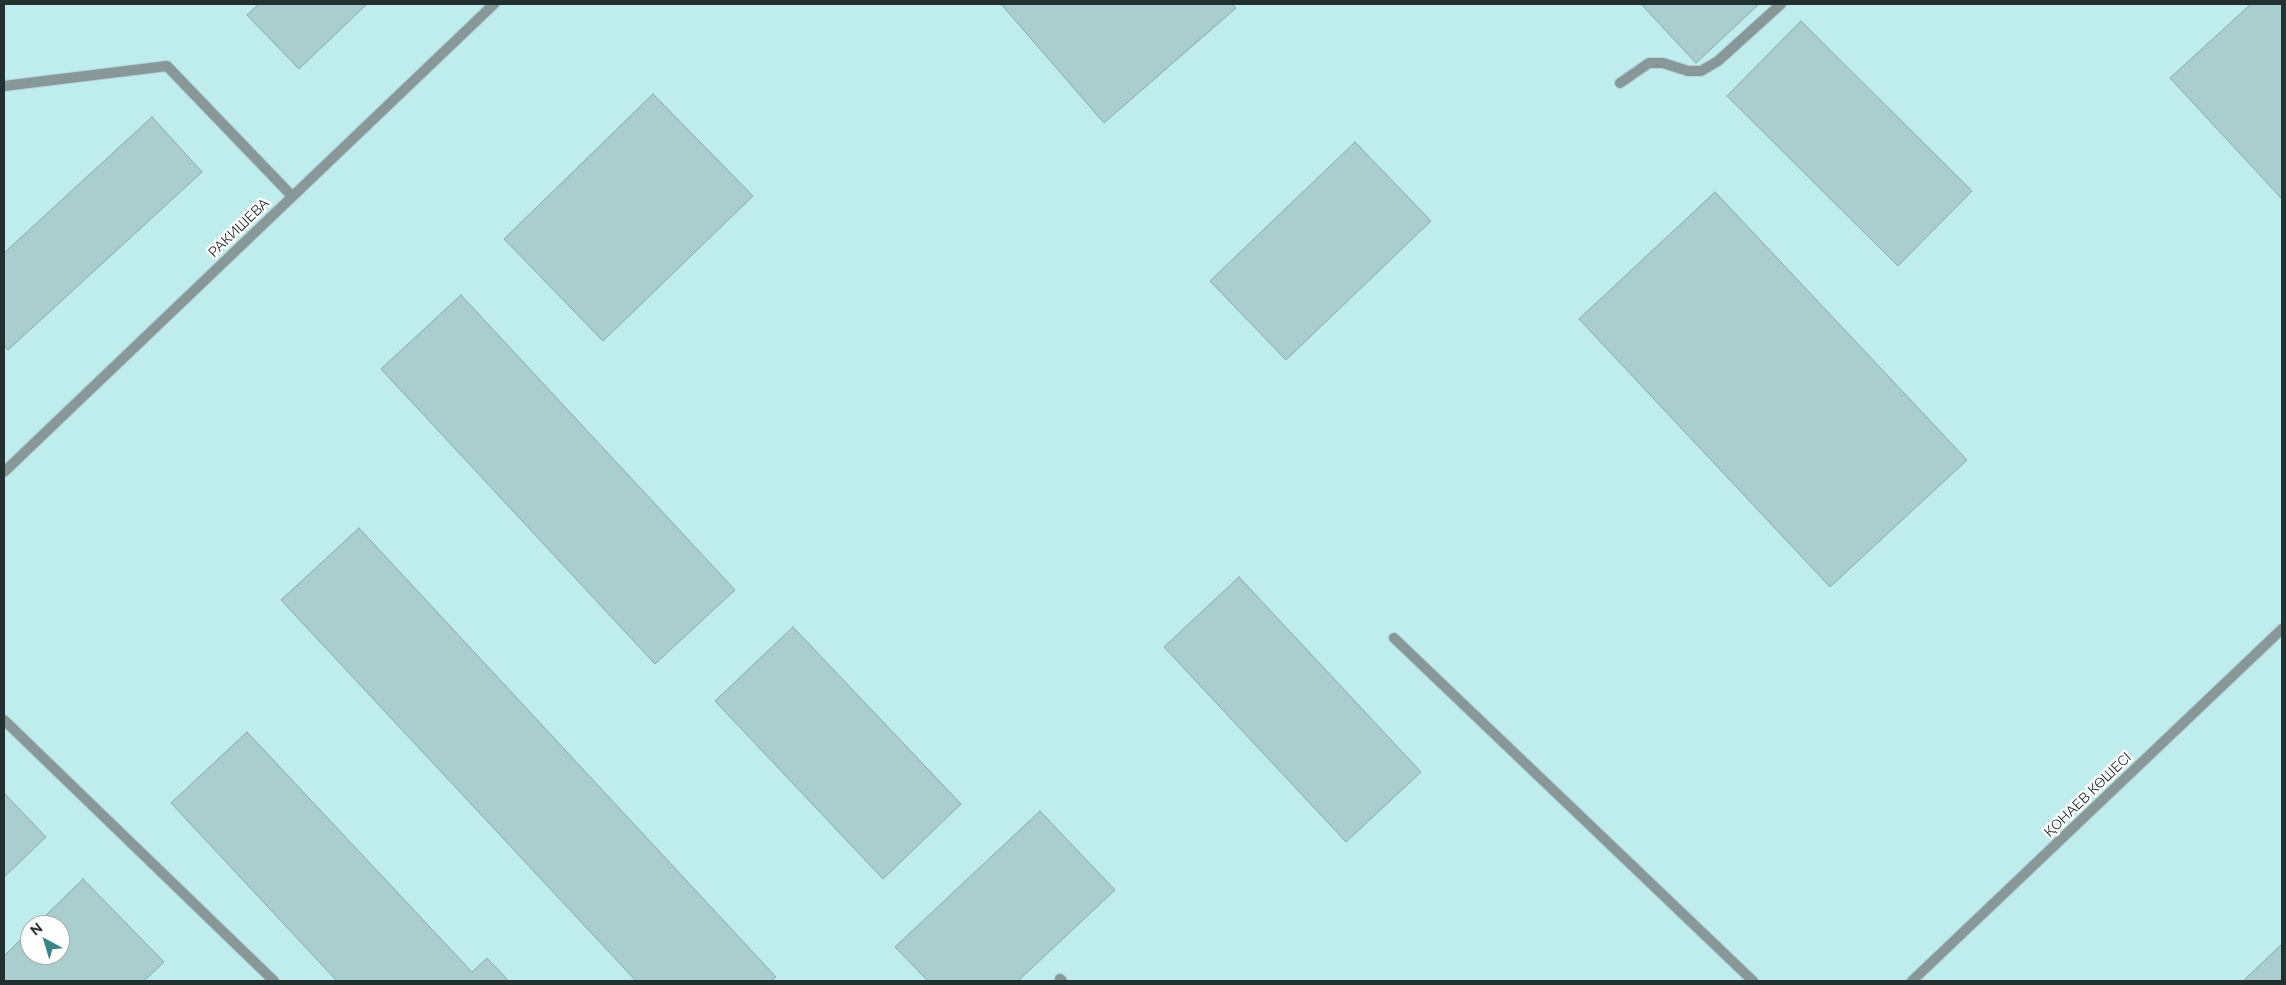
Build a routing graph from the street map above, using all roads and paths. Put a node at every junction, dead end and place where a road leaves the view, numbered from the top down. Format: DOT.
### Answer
graph roads {
  1 [pos="494,4"];
  2 [pos="1782,4"];
  3 [pos="1620,83"];
  4 [pos="4,86"];
  5 [pos="292,196"];
  6 [pos="4,472"];
  7 [pos="2282,629"];
  8 [pos="1394,638"];
  9 [pos="4,720"];
  10 [pos="274,981"];
  11 [pos="1752,981"];
  12 [pos="1912,981"];
  1 -- 5 [label="street, РАКИШЕВА"];
  2 -- 3 [label="street"];
  4 -- 5 [label="street"];
  5 -- 6 [label="street, РАКИШЕВА"];
  7 -- 12 [label="street, ҚОНАЕВ КӨШЕСІ"];
  8 -- 11 [label="street"];
  9 -- 10 [label="street"];
}
